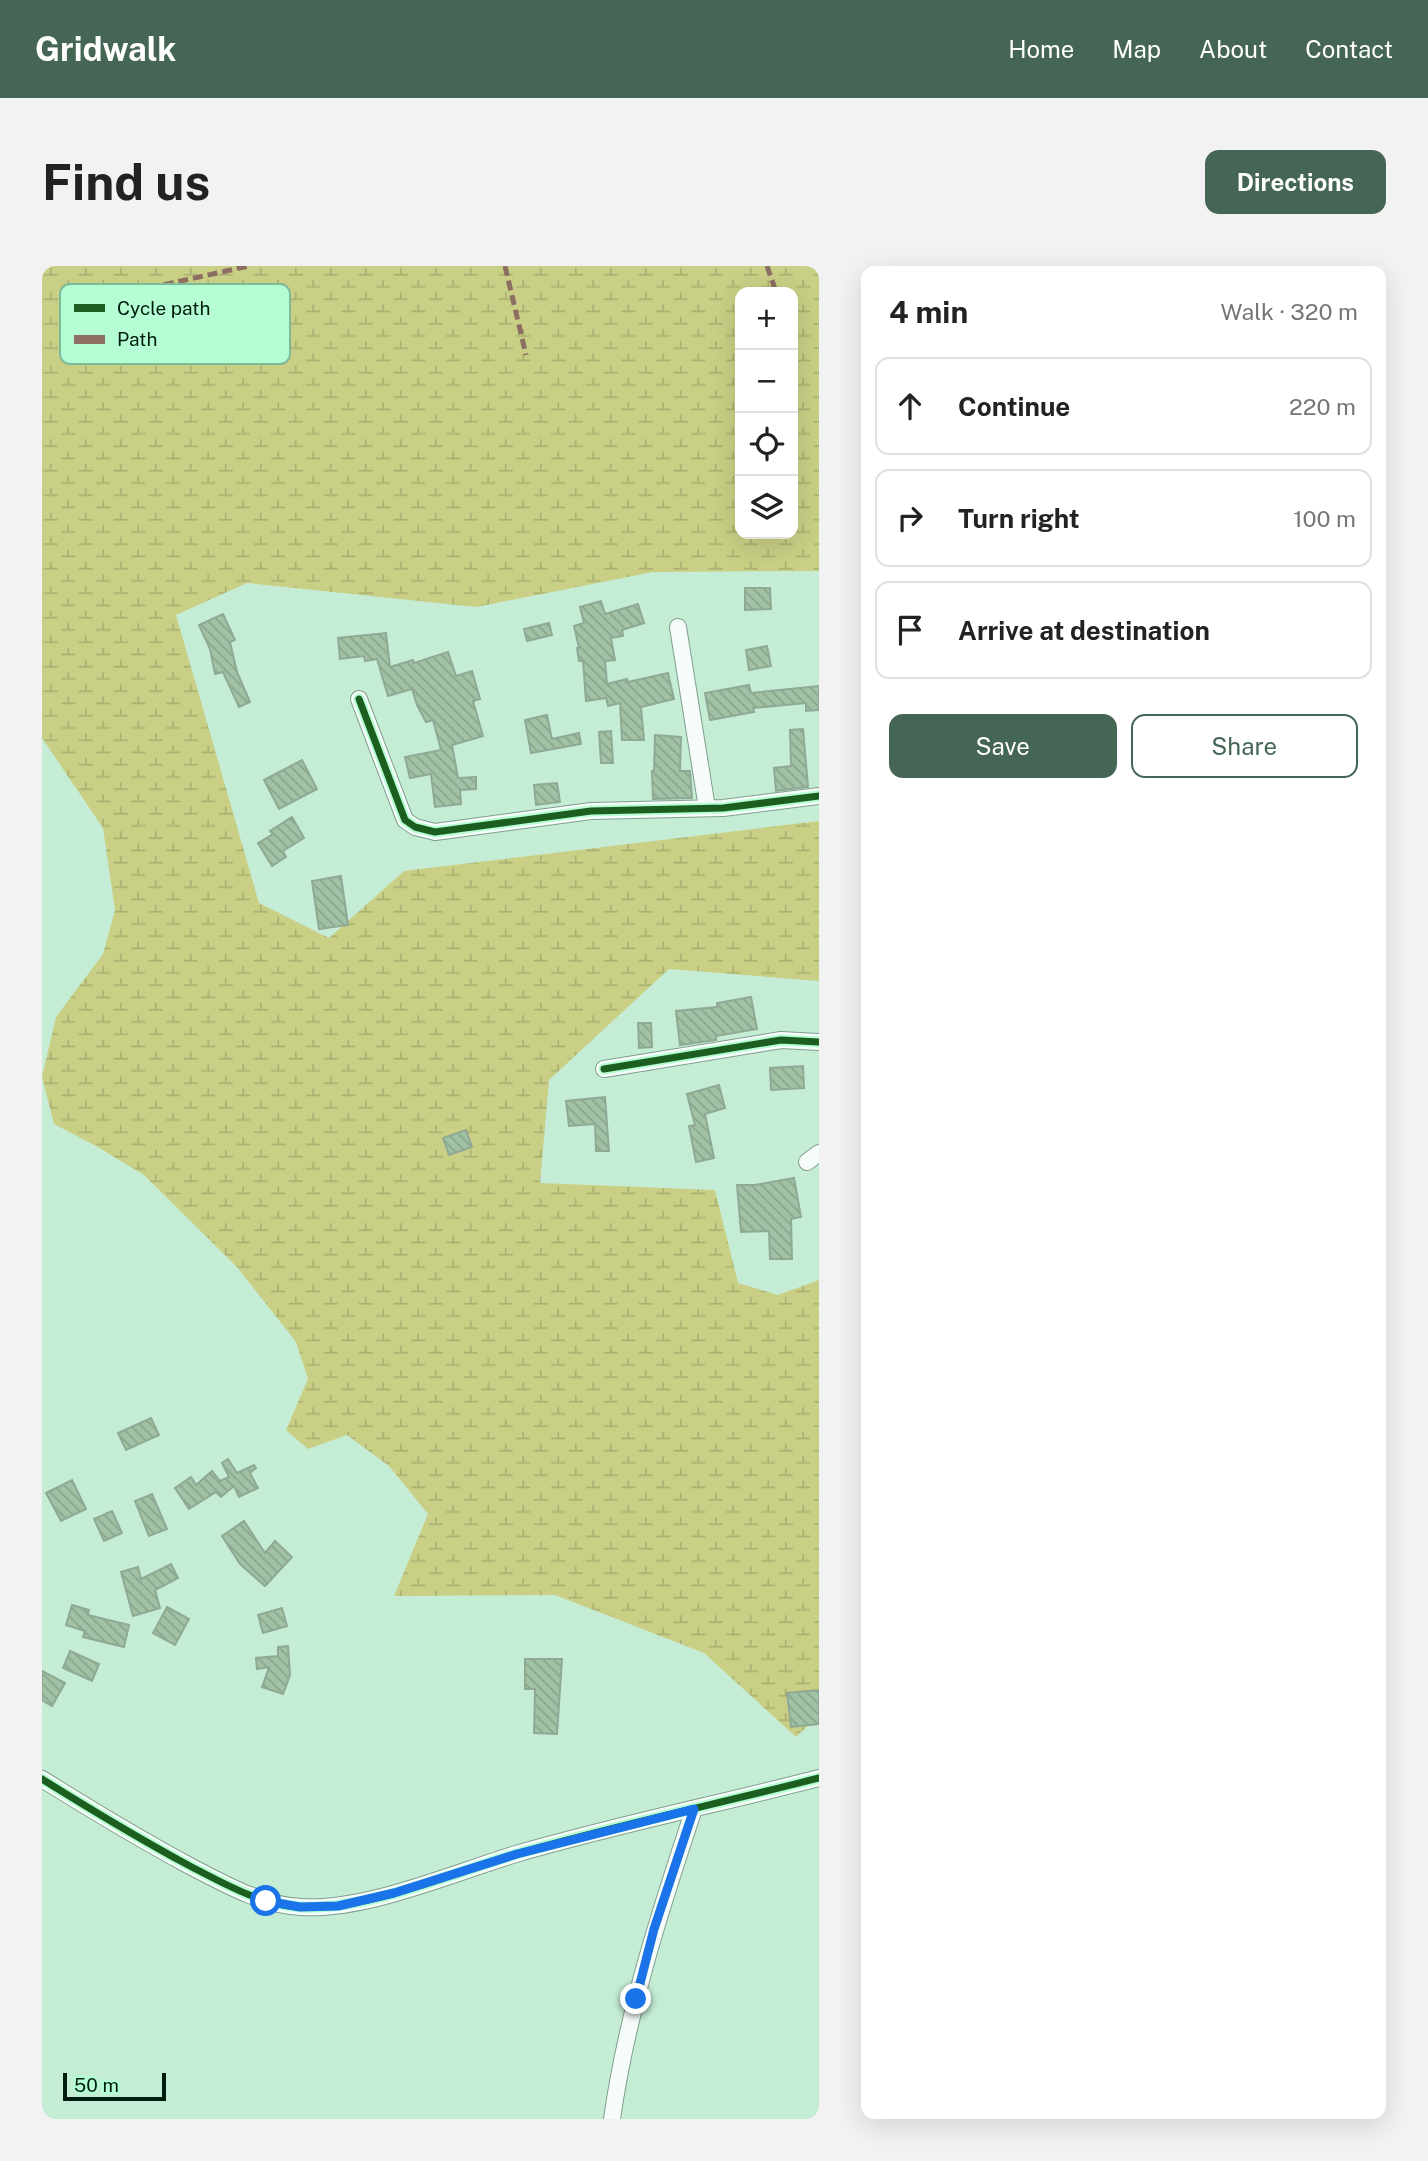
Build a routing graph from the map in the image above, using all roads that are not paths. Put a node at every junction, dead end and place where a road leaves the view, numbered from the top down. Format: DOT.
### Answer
graph roads {
  1 [pos="678,627"];
  2 [pos="359,699"];
  3 [pos="819,796"];
  4 [pos="707,808"];
  5 [pos="819,1042"];
  6 [pos="604,1069"];
  7 [pos="819,1778"];
  8 [pos="42,1779"];
  9 [pos="694,1809"];
  10 [pos="612,2119"];
  1 -- 4 [label="street"];
  2 -- 4 [label="street"];
  3 -- 4 [label="street"];
  5 -- 6 [label="street"];
  7 -- 9 [label="street"];
  8 -- 9 [label="street"];
  9 -- 10 [label="street"];
}
